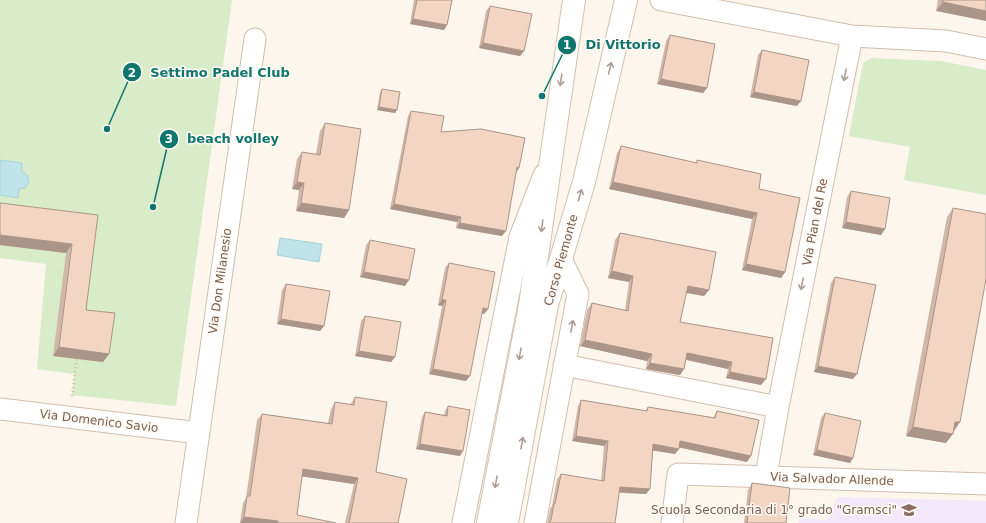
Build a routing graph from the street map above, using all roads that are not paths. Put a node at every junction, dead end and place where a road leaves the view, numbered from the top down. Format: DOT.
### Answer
graph roads {
  1 [pos="574,0"];
  2 [pos="626,0"];
  3 [pos="661,0"];
  4 [pos="852,36"];
  5 [pos="255,39"];
  6 [pos="986,49"];
  7 [pos="550,159"];
  8 [pos="561,259"];
  9 [pos="564,365"];
  10 [pos="778,407"];
  11 [pos="0,409"];
  12 [pos="199,433"];
  13 [pos="766,476"];
  14 [pos="986,484"];
  15 [pos="186,523"];
  16 [pos="463,523"];
  17 [pos="488,523"];
  18 [pos="507,523"];
  19 [pos="535,523"];
  20 [pos="672,523"];
  1 -- 7 [label="main road, Corso Piemonte, one-way"];
  8 -- 2 [label="main road, Corso Piemonte, one-way"];
  3 -- 4 [label="street"];
  4 -- 6 [label="street"];
  4 -- 10 [label="street, Via Pian del Re, one-way"];
  5 -- 12 [label="street, Via Don Milanesio"];
  7 -- 16 [label="street, Corso Piemonte"];
  7 -- 17 [label="main road, Corso Piemonte, one-way"];
  9 -- 8 [label="street, one-way"];
  18 -- 8 [label="main road, Corso Piemonte, one-way"];
  9 -- 10 [label="street"];
  9 -- 19 [label="street"];
  10 -- 13 [label="street, Via Pian del Re"];
  11 -- 12 [label="street, Via Domenico Savio"];
  12 -- 15 [label="street, Via Don Milanesio"];
  13 -- 14 [label="street, Via Salvador Allende"];
  13 -- 20 [label="street, Via Salvador Allende"];
}
